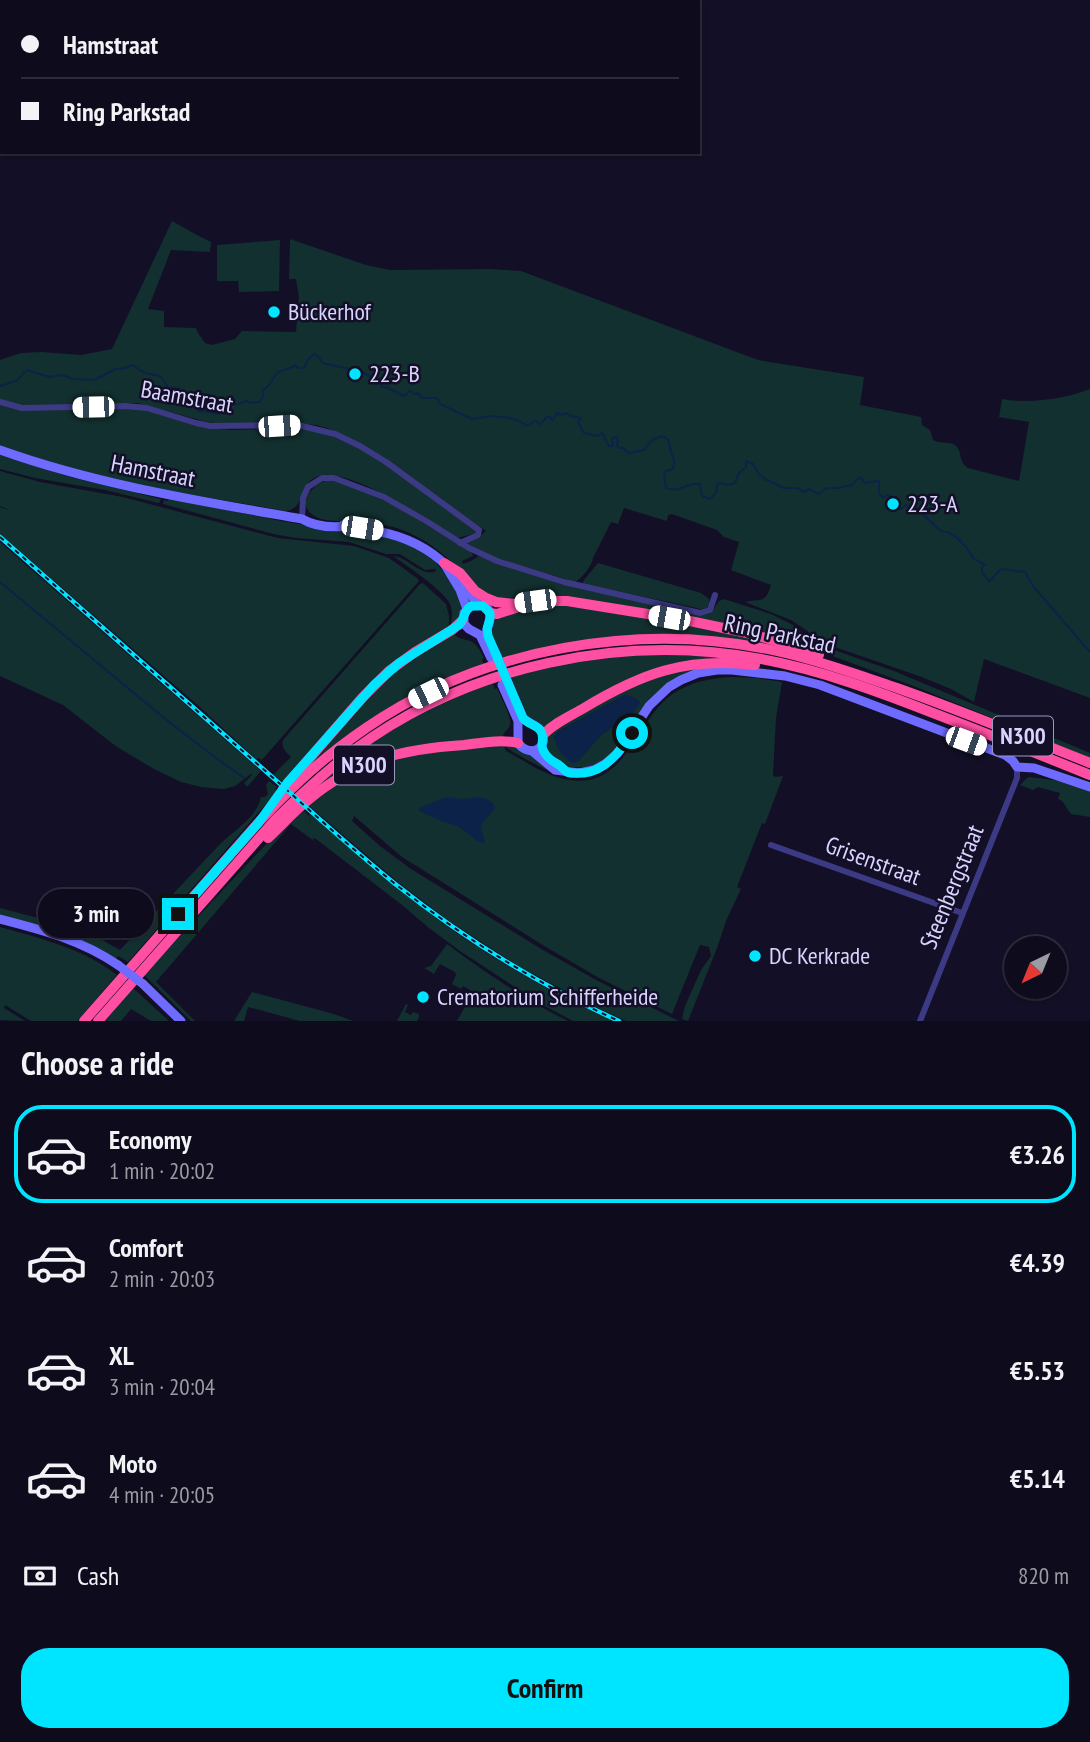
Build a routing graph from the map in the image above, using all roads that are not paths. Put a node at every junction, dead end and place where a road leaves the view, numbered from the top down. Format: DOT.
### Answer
graph roads {
  1 [pos="0,402"];
  2 [pos="0,450"];
  3 [pos="302,519"];
  4 [pos="460,542"];
  5 [pos="444,563"];
  6 [pos="715,595"];
  7 [pos="535,601"];
  8 [pos="477,604"];
  9 [pos="490,613"];
  10 [pos="465,614"];
  11 [pos="494,657"];
  12 [pos="846,670"];
  13 [pos="813,672"];
  14 [pos="505,684"];
  15 [pos="542,740"];
  16 [pos="518,743"];
  17 [pos="532,751"];
  18 [pos="1090,762"];
  19 [pos="1017,767"];
  20 [pos="566,771"];
  21 [pos="1090,775"];
  22 [pos="1090,787"];
  23 [pos="259,822"];
  24 [pos="771,845"];
  25 [pos="236,864"];
  26 [pos="962,913"];
  27 [pos="0,919"];
  28 [pos="84,1021"];
  29 [pos="98,1021"];
  30 [pos="181,1021"];
  31 [pos="919,1021"];
  1 -- 4 [label="street, Baamstraat"];
  2 -- 3 [label="main road, Hamstraat"];
  3 -- 4 [label="street"];
  3 -- 5 [label="main road, Hamstraat"];
  4 -- 6 [label="street"];
  5 -- 7 [label="highway, N300"];
  5 -- 8 [label="main road, Hamstraat"];
  5 -- 10 [label="main road, Hamstraat"];
  7 -- 9 [label="highway, N300"];
  7 -- 12 [label="highway, N300"];
  8 -- 9 [label="main road, Hamstraat"];
  8 -- 10 [label="main road"];
  9 -- 11 [label="main road, Hamstraat"];
  10 -- 11 [label="main road, Hamstraat"];
  10 -- 23 [label="highway, N300"];
  11 -- 14 [label="main road, Hamstraat"];
  12 -- 18 [label="highway, Ring Parkstad / N300"];
  12 -- 23 [label="highway, Ring Parkstad / N300"];
  13 -- 15 [label="highway, N300"];
  13 -- 21 [label="highway, Ring Parkstad / N300"];
  13 -- 25 [label="highway, Ring Parkstad / N300"];
  14 -- 15 [label="main road, Hamstraat"];
  14 -- 16 [label="main road, Hamstraat"];
  15 -- 17 [label="main road"];
  15 -- 20 [label="main road, Hamstraat"];
  16 -- 17 [label="main road"];
  16 -- 25 [label="highway, N300"];
  17 -- 20 [label="main road"];
  19 -- 20 [label="main road"];
  19 -- 22 [label="main road"];
  19 -- 26 [label="street, Steenbergstraat"];
  23 -- 28 [label="highway, Ring Parkstad / N300"];
  24 -- 26 [label="street, Grisenstraat"];
  25 -- 29 [label="highway, Ring Parkstad / N300"];
  26 -- 31 [label="street, Steenbergstraat"];
  27 -- 30 [label="main road, bridge"];
}
